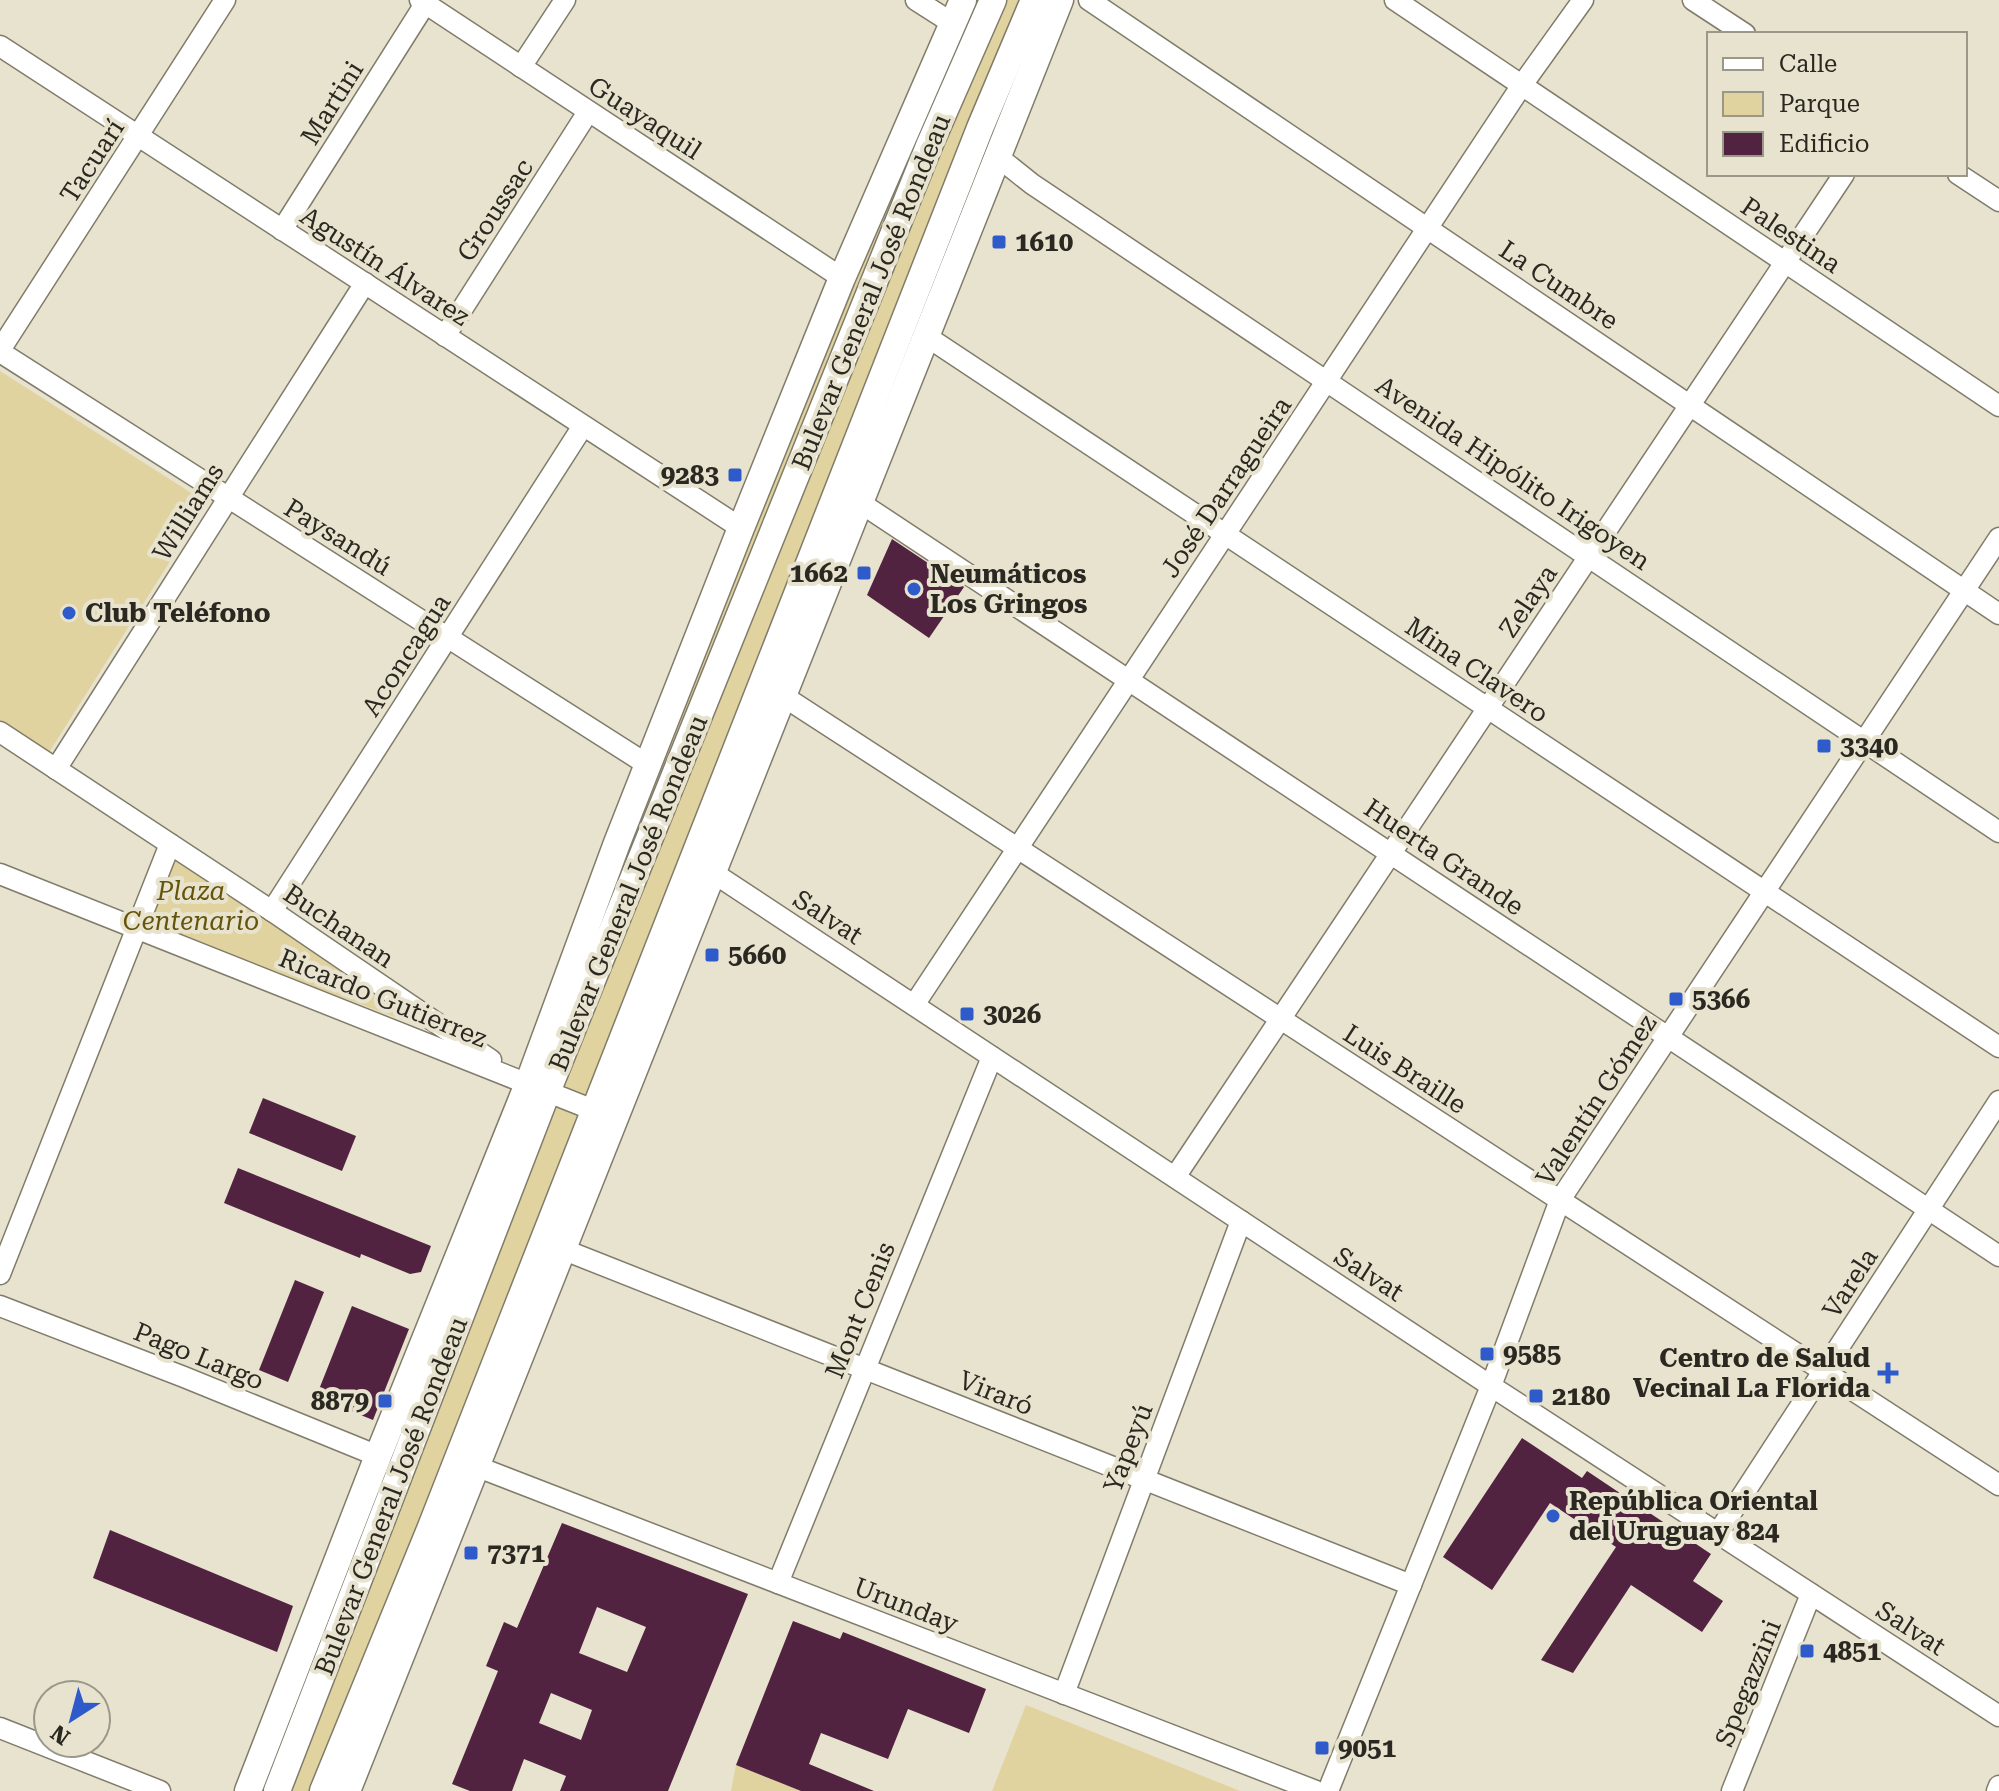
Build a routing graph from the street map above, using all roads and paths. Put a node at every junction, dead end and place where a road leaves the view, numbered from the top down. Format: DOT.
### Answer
graph roads {
  1 [pos="225,0"];
  2 [pos="565,0"];
  3 [pos="916,0"];
  4 [pos="993,0"];
  5 [pos="1034,0"];
  6 [pos="1060,0"];
  7 [pos="1089,0"];
  8 [pos="1395,0"];
  9 [pos="1583,0"];
  10 [pos="1693,0"];
  11 [pos="422,2"];
  12 [pos="958,12"];
  13 [pos="1742,32"];
  14 [pos="979,35"];
  15 [pos="0,46"];
  16 [pos="1026,51"];
  17 [pos="521,67"];
  18 [pos="963,71"];
  19 [pos="1522,85"];
  20 [pos="915,111"];
  21 [pos="588,112"];
  22 [pos="938,124"];
  23 [pos="977,136"];
  24 [pos="139,137"];
  25 [pos="998,157"];
  26 [pos="1843,176"];
  27 [pos="1961,176"];
  28 [pos="1999,201"];
  29 [pos="1428,228"];
  30 [pos="282,230"];
  31 [pos="1785,262"];
  32 [pos="842,278"];
  33 [pos="365,283"];
  34 [pos="445,336"];
  35 [pos="926,336"];
  36 [pos="0,351"];
  37 [pos="1329,380"];
  38 [pos="897,405"];
  39 [pos="1690,405"];
  40 [pos="1999,406"];
  41 [pos="583,426"];
  42 [pos="850,460"];
  43 [pos="228,497"];
  44 [pos="859,502"];
  45 [pos="741,528"];
  46 [pos="1225,535"];
  47 [pos="1999,538"];
  48 [pos="1589,556"];
  49 [pos="1964,590"];
  50 [pos="1999,614"];
  51 [pos="448,638"];
  52 [pos="1129,680"];
  53 [pos="713,682"];
  54 [pos="783,696"];
  55 [pos="1487,708"];
  56 [pos="0,732"];
  57 [pos="1863,741"];
  58 [pos="648,765"];
  59 [pos="56,769"];
  60 [pos="1999,832"];
  61 [pos="617,843"];
  62 [pos="170,844"];
  63 [pos="1018,849"];
  64 [pos="1391,853"];
  65 [pos="712,872"];
  66 [pos="0,874"];
  67 [pos="1763,891"];
  68 [pos="272,911"];
  69 [pos="137,927"];
  70 [pos="914,1005"];
  71 [pos="1280,1019"];
  72 [pos="1667,1037"];
  73 [pos="451,1044"];
  74 [pos="1999,1047"];
  75 [pos="992,1057"];
  76 [pos="538,1088"];
  77 [pos="1999,1101"];
  78 [pos="604,1114"];
  79 [pos="1175,1177"];
  80 [pos="1560,1200"];
  81 [pos="1928,1210"];
  82 [pos="1241,1221"];
  83 [pos="562,1249"];
  84 [pos="1999,1256"];
  85 [pos="0,1274"];
  86 [pos="0,1306"];
  87 [pos="865,1368"];
  88 [pos="1823,1371"];
  89 [pos="1491,1386"];
  90 [pos="505,1392"];
  91 [pos="378,1456"];
  92 [pos="478,1467"];
  93 [pos="1143,1480"];
  94 [pos="1999,1485"];
  95 [pos="431,1527"];
  96 [pos="1718,1533"];
  97 [pos="778,1583"];
  98 [pos="1411,1585"];
  99 [pos="1811,1594"];
  100 [pos="1064,1694"];
  101 [pos="1996,1707"];
  102 [pos="0,1728"];
  103 [pos="291,1756"];
  104 [pos="160,1791"];
  105 [pos="248,1791"];
  106 [pos="270,1791"];
  107 [pos="277,1791"];
  108 [pos="323,1791"];
  109 [pos="347,1791"];
  110 [pos="1316,1791"];
  111 [pos="1328,1791"];
  112 [pos="1732,1791"];
  1 -- 24 [label="street, Tacuarí"];
  2 -- 17 [label="street"];
  3 -- 12 [label="street"];
  4 -- 14 [label="main road, Bulevar General José Rondeau"];
  5 -- 16 [label="main road, Bulevar General José Rondeau"];
  6 -- 16 [label="main road, Bulevar General José Rondeau"];
  7 -- 29 [label="street, La Cumbre"];
  8 -- 19 [label="street, Palestina"];
  9 -- 19 [label="street, José Darragueira"];
  10 -- 13 [label="street"];
  11 -- 17 [label="street, Guayaquil"];
  11 -- 30 [label="street, Martini"];
  12 -- 14 [label="main road"];
  12 -- 18 [label="main road"];
  12 -- 20 [label="main road, Bulevar General José Rondeau"];
  14 -- 16 [label="main road"];
  14 -- 18 [label="main road, Bulevar General José Rondeau"];
  15 -- 24 [label="street, Agustín Álvarez"];
  16 -- 23 [label="main road, Bulevar General José Rondeau"];
  16 -- 25 [label="main road, Bulevar General José Rondeau"];
  17 -- 21 [label="street, Guayaquil"];
  18 -- 22 [label="main road, Bulevar General José Rondeau"];
  18 -- 23 [label="main road"];
  19 -- 29 [label="street, José Darragueira"];
  19 -- 31 [label="street, Palestina"];
  20 -- 22 [label="main road"];
  20 -- 32 [label="main road, Bulevar General José Rondeau"];
  21 -- 32 [label="street, Guayaquil"];
  21 -- 34 [label="street, Groussac"];
  22 -- 23 [label="main road"];
  22 -- 53 [label="main road, Bulevar General José Rondeau"];
  23 -- 25 [label="main road"];
  23 -- 42 [label="main road, Bulevar General José Rondeau"];
  24 -- 30 [label="street, Agustín Álvarez"];
  24 -- 36 [label="street, Tacuarí"];
  25 -- 35 [label="main road, Bulevar General José Rondeau"];
  25 -- 37 [label="street, Avenida Hipólito Irigoyen"];
  26 -- 31 [label="street, Zelaya"];
  27 -- 28 [label="street"];
  29 -- 37 [label="street, José Darragueira"];
  29 -- 39 [label="street, La Cumbre"];
  30 -- 33 [label="street, Agustín Álvarez"];
  31 -- 39 [label="street, Zelaya"];
  31 -- 40 [label="street, Palestina"];
  32 -- 45 [label="main road, Bulevar General José Rondeau"];
  33 -- 34 [label="street, Agustín Álvarez"];
  33 -- 43 [label="street, Williams"];
  34 -- 41 [label="street, Agustín Álvarez"];
  35 -- 38 [label="main road, Bulevar General José Rondeau"];
  35 -- 46 [label="street, Mina Clavero"];
  36 -- 43 [label="street, Paysandú"];
  37 -- 46 [label="street, José Darragueira"];
  37 -- 48 [label="street, Avenida Hipólito Irigoyen"];
  38 -- 42 [label="main road"];
  38 -- 44 [label="main road, Bulevar General José Rondeau"];
  39 -- 48 [label="street, Zelaya"];
  39 -- 49 [label="street, La Cumbre"];
  41 -- 45 [label="street, Agustín Álvarez"];
  41 -- 51 [label="street, Aconcagua"];
  42 -- 78 [label="main road, Bulevar General José Rondeau"];
  43 -- 51 [label="street, Paysandú"];
  43 -- 59 [label="street, Williams"];
  44 -- 52 [label="street, Huerta Grande"];
  44 -- 54 [label="main road, Bulevar General José Rondeau"];
  45 -- 58 [label="main road, Bulevar General José Rondeau"];
  46 -- 52 [label="street, José Darragueira"];
  46 -- 55 [label="street, Mina Clavero"];
  47 -- 49 [label="street, Valentín Gómez"];
  48 -- 55 [label="street, Zelaya"];
  48 -- 57 [label="street, Avenida Hipólito Irigoyen"];
  49 -- 50 [label="street, La Cumbre"];
  49 -- 57 [label="street, Valentín Gómez"];
  51 -- 58 [label="street, Paysandú"];
  51 -- 68 [label="street, Aconcagua"];
  52 -- 63 [label="street, José Darragueira"];
  52 -- 64 [label="street, Huerta Grande"];
  53 -- 61 [label="main road"];
  53 -- 76 [label="main road, Bulevar General José Rondeau"];
  54 -- 63 [label="street, Luis Braille"];
  54 -- 65 [label="main road, Bulevar General José Rondeau"];
  55 -- 64 [label="street, Zelaya"];
  55 -- 67 [label="street, Mina Clavero"];
  56 -- 59 [label="street, Buchanan"];
  57 -- 60 [label="street, Avenida Hipólito Irigoyen"];
  57 -- 67 [label="street, Valentín Gómez"];
  58 -- 61 [label="main road, Bulevar General José Rondeau"];
  59 -- 62 [label="street, Buchanan"];
  61 -- 76 [label="main road, Bulevar General José Rondeau"];
  62 -- 68 [label="street, Buchanan"];
  62 -- 69 [label="street"];
  63 -- 70 [label="street, José Darragueira"];
  63 -- 71 [label="street, Luis Braille"];
  64 -- 71 [label="street, Zelaya"];
  64 -- 72 [label="street, Huerta Grande"];
  65 -- 70 [label="street, Salvat"];
  65 -- 78 [label="main road, Bulevar General José Rondeau"];
  66 -- 69 [label="street, Ricardo Gutierrez"];
  67 -- 72 [label="street, Valentín Gómez"];
  67 -- 74 [label="street, Mina Clavero"];
  68 -- 73 [label="street, Buchanan"];
  69 -- 73 [label="street, Ricardo Gutierrez"];
  69 -- 85 [label="street"];
  70 -- 75 [label="street, Salvat"];
  71 -- 79 [label="street, Zelaya"];
  71 -- 80 [label="street, Luis Braille"];
  72 -- 80 [label="street, Valentín Gómez"];
  72 -- 81 [label="street, Huerta Grande"];
  73 -- 76 [label="street, Ricardo Gutierrez"];
  75 -- 79 [label="street, Salvat"];
  75 -- 87 [label="street, Mont Cenis"];
  76 -- 78 [label="street, Ricardo Gutierrez"];
  76 -- 91 [label="main road, Bulevar General José Rondeau"];
  76 -- 103 [label="main road, Bulevar General José Rondeau"];
  77 -- 81 [label="street, Varela"];
  78 -- 83 [label="main road, Bulevar General José Rondeau"];
  78 -- 95 [label="main road, Bulevar General José Rondeau"];
  79 -- 82 [label="street, Salvat"];
  80 -- 88 [label="street, Luis Braille"];
  80 -- 89 [label="street, Valentín Gómez"];
  81 -- 84 [label="street, Huerta Grande"];
  81 -- 88 [label="street, Varela"];
  82 -- 89 [label="street, Salvat"];
  82 -- 93 [label="street, Yapeyú"];
  83 -- 87 [label="street, Viraró"];
  83 -- 90 [label="main road, Bulevar General José Rondeau"];
  86 -- 91 [label="street, Pago Largo"];
  87 -- 93 [label="street, Viraró"];
  87 -- 97 [label="street, Mont Cenis"];
  88 -- 94 [label="street, Luis Braille"];
  88 -- 96 [label="street, Varela"];
  89 -- 96 [label="street, Salvat"];
  89 -- 98 [label="street, Valentín Gómez"];
  90 -- 92 [label="main road, Bulevar General José Rondeau"];
  90 -- 95 [label="main road"];
  91 -- 105 [label="main road, Bulevar General José Rondeau"];
  92 -- 97 [label="street, Urunday"];
  92 -- 109 [label="main road, Bulevar General José Rondeau"];
  93 -- 98 [label="street, Viraró"];
  93 -- 100 [label="street, Yapeyú"];
  95 -- 108 [label="main road, Bulevar General José Rondeau"];
  96 -- 99 [label="street, Salvat"];
  97 -- 100 [label="street, Urunday"];
  98 -- 111 [label="street, Valentín Gómez"];
  99 -- 101 [label="street, Salvat"];
  99 -- 112 [label="street, Spegazzini"];
  100 -- 110 [label="street, Urunday"];
  102 -- 104 [label="street"];
  103 -- 106 [label="main road"];
  103 -- 107 [label="main road, Bulevar General José Rondeau"];
}
